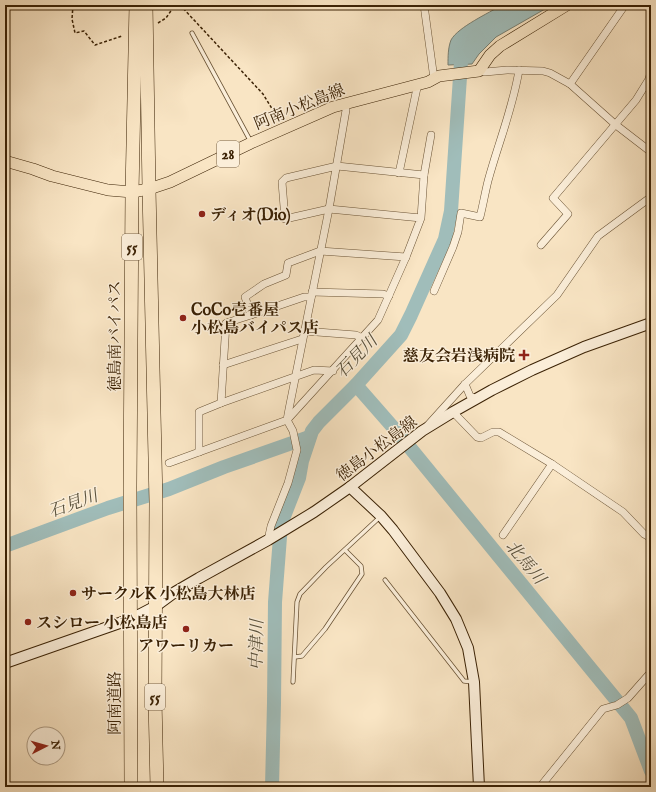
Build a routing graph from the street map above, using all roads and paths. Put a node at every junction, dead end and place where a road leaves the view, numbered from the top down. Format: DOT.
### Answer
graph roads {
  1 [pos="73,5"];
  2 [pos="136,5"];
  3 [pos="146,5"];
  4 [pos="175,5"];
  5 [pos="180,5"];
  6 [pos="424,5"];
  7 [pos="567,5"];
  8 [pos="625,5"];
  9 [pos="158,23"];
  10 [pos="192,34"];
  11 [pos="122,36"];
  12 [pos="519,70"];
  13 [pos="651,70"];
  14 [pos="476,71"];
  15 [pos="434,79"];
  16 [pos="570,84"];
  17 [pos="417,85"];
  18 [pos="345,103"];
  19 [pos="616,125"];
  20 [pos="283,128"];
  21 [pos="431,135"];
  22 [pos="251,143"];
  23 [pos="651,152"];
  24 [pos="5,161"];
  25 [pos="337,166"];
  26 [pos="399,173"];
  27 [pos="424,175"];
  28 [pos="148,189"];
  29 [pos="132,192"];
  30 [pos="651,197"];
  31 [pos="329,209"];
  32 [pos="422,218"];
  33 [pos="541,245"];
  34 [pos="320,250"];
  35 [pos="406,257"];
  36 [pos="434,291"];
  37 [pos="311,294"];
  38 [pos="389,296"];
  39 [pos="251,315"];
  40 [pos="651,323"];
  41 [pos="304,331"];
  42 [pos="362,338"];
  43 [pos="302,339"];
  44 [pos="223,365"];
  45 [pos="333,371"];
  46 [pos="294,378"];
  47 [pos="465,384"];
  48 [pos="476,398"];
  49 [pos="221,404"];
  50 [pos="453,412"];
  51 [pos="287,420"];
  52 [pos="422,430"];
  53 [pos="199,452"];
  54 [pos="169,463"];
  55 [pos="552,464"];
  56 [pos="350,487"];
  57 [pos="381,516"];
  58 [pos="503,535"];
  59 [pos="272,538"];
  60 [pos="651,538"];
  61 [pos="345,550"];
  62 [pos="385,580"];
  63 [pos="156,606"];
  64 [pos="131,619"];
  65 [pos="295,658"];
  66 [pos="5,662"];
  67 [pos="651,672"];
  68 [pos="293,682"];
  69 [pos="474,682"];
  70 [pos="131,787"];
  71 [pos="157,787"];
  72 [pos="479,787"];
  73 [pos="540,787"];
  1 -- 11 [label="path"];
  2 -- 29 [label="highway, 徳島南バイパス / 55"];
  3 -- 28 [label="highway, 55"];
  4 -- 9 [label="path"];
  5 -- 20 [label="path"];
  6 -- 15 [label="street"];
  7 -- 14 [label="main road"];
  8 -- 16 [label="street"];
  10 -- 22 [label="lane"];
  12 -- 14 [label="street"];
  12 -- 16 [label="street"];
  12 -- 36 [label="street"];
  13 -- 19 [label="street"];
  14 -- 15 [label="main road, 阿南小松島線 / 28"];
  15 -- 17 [label="main road, 阿南小松島線 / 28"];
  16 -- 19 [label="street"];
  17 -- 18 [label="main road, 阿南小松島線 / 28"];
  17 -- 26 [label="street"];
  18 -- 20 [label="main road, 阿南小松島線 / 28"];
  18 -- 25 [label="street"];
  19 -- 23 [label="street"];
  19 -- 33 [label="street"];
  20 -- 22 [label="main road, 阿南小松島線 / 28"];
  21 -- 27 [label="street"];
  22 -- 28 [label="main road, 阿南小松島線 / 28"];
  24 -- 29 [label="main road, 阿南小松島線 / 28"];
  25 -- 26 [label="street"];
  25 -- 31 [label="street"];
  25 -- 31 [label="street"];
  26 -- 27 [label="street"];
  27 -- 32 [label="street"];
  28 -- 29 [label="main road, 阿南小松島線 / 28"];
  28 -- 63 [label="highway, 55"];
  29 -- 64 [label="highway, 徳島南バイパス / 55"];
  30 -- 47 [label="street"];
  31 -- 32 [label="street"];
  31 -- 34 [label="street"];
  32 -- 35 [label="street"];
  34 -- 35 [label="street"];
  34 -- 37 [label="street"];
  34 -- 39 [label="street"];
  35 -- 38 [label="street"];
  37 -- 38 [label="street"];
  37 -- 39 [label="street"];
  37 -- 41 [label="street"];
  38 -- 42 [label="street"];
  39 -- 44 [label="street"];
  40 -- 48 [label="main road, 徳島小松島線"];
  41 -- 42 [label="street"];
  41 -- 43 [label="street"];
  42 -- 45 [label="street"];
  43 -- 44 [label="street"];
  43 -- 46 [label="street"];
  44 -- 49 [label="street"];
  45 -- 46 [label="street"];
  45 -- 51 [label="street"];
  46 -- 49 [label="street"];
  46 -- 51 [label="street"];
  47 -- 48 [label="street"];
  47 -- 52 [label="street"];
  48 -- 50 [label="main road, 徳島小松島線"];
  49 -- 53 [label="street"];
  50 -- 52 [label="main road, 徳島小松島線"];
  50 -- 55 [label="street"];
  51 -- 53 [label="street"];
  51 -- 59 [label="street"];
  52 -- 56 [label="main road, 徳島小松島線"];
  53 -- 54 [label="street"];
  55 -- 58 [label="street"];
  55 -- 60 [label="street"];
  56 -- 57 [label="main road"];
  56 -- 59 [label="main road, 徳島小松島線"];
  57 -- 61 [label="lane"];
  57 -- 69 [label="main road"];
  59 -- 63 [label="main road, 徳島小松島線"];
  61 -- 65 [label="lane"];
  61 -- 65 [label="lane"];
  62 -- 69 [label="lane"];
  63 -- 64 [label="main road, 徳島小松島線"];
  63 -- 71 [label="highway, 55"];
  64 -- 66 [label="main road, 徳島小松島線"];
  64 -- 70 [label="highway, 阿南道路 / 55"];
  65 -- 68 [label="lane"];
  67 -- 73 [label="street"];
  69 -- 72 [label="main road"];
}
